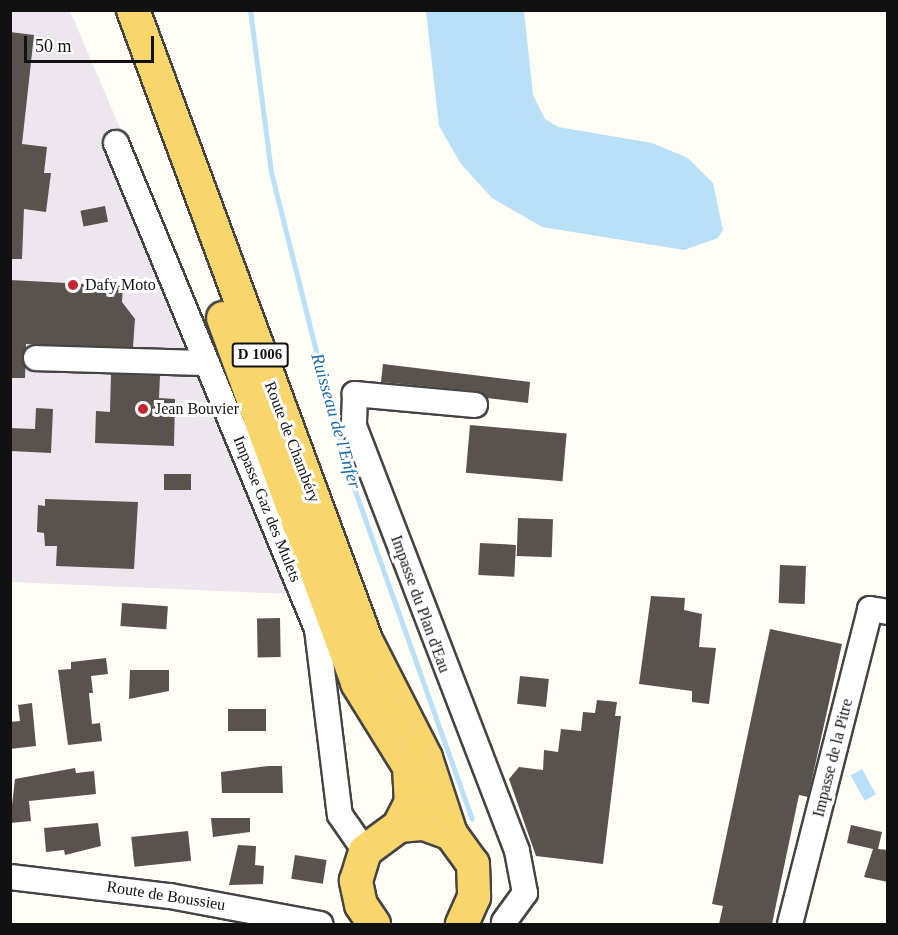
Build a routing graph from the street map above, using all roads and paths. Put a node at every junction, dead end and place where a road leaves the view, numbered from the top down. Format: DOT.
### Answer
graph roads {
  1 [pos="110,10"];
  2 [pos="133,10"];
  3 [pos="116,143"];
  4 [pos="36,358"];
  5 [pos="207,363"];
  6 [pos="475,405"];
  7 [pos="888,612"];
  8 [pos="399,826"];
  9 [pos="451,834"];
  10 [pos="364,851"];
  11 [pos="10,877"];
  12 [pos="466,917"];
  13 [pos="507,923"];
  14 [pos="320,924"];
  15 [pos="374,924"];
  16 [pos="790,924"];
  1 -- 8 [label="main road, Route de Chambéry / D 1006"];
  2 -- 9 [label="main road, Route de Chambéry / D 1006"];
  3 -- 5 [label="street, Impasse Gaz des Mulets"];
  4 -- 5 [label="street"];
  5 -- 10 [label="street, Impasse Gaz des Mulets"];
  6 -- 13 [label="street, Impasse du Plan d'Eau"];
  7 -- 16 [label="street, Impasse de la Pitre"];
  8 -- 9 [label="main road"];
  8 -- 10 [label="main road"];
  9 -- 12 [label="main road, Route de Chambéry"];
  10 -- 15 [label="main road"];
  11 -- 14 [label="street, Route de Boussieu"];
  12 -- 13 [label="street"];
}
